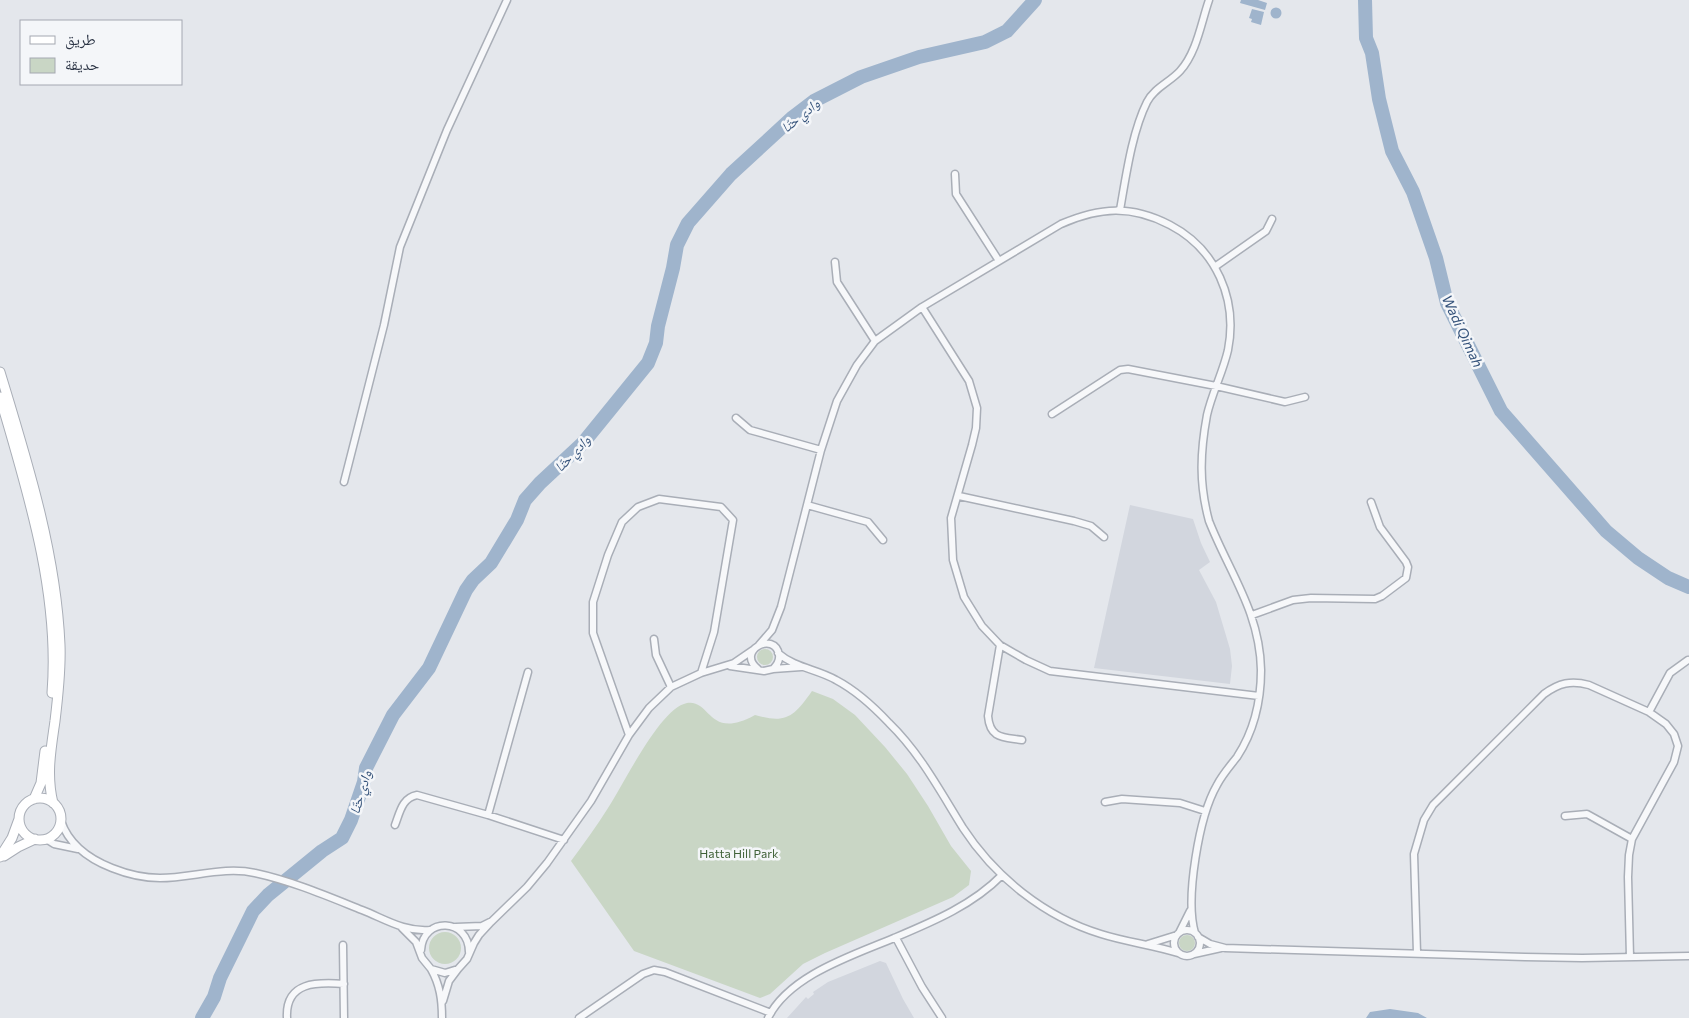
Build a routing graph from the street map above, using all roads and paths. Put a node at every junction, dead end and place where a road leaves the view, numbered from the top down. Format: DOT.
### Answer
graph roads {
  1 [pos="508,0"];
  2 [pos="1209,0"];
  3 [pos="955,174"];
  4 [pos="1120,210"];
  5 [pos="1272,219"];
  6 [pos="1000,261"];
  7 [pos="835,262"];
  8 [pos="1216,266"];
  9 [pos="922,307"];
  10 [pos="875,341"];
  11 [pos="0,372"];
  12 [pos="1216,386"];
  13 [pos="1305,396"];
  14 [pos="0,397"];
  15 [pos="1052,414"];
  16 [pos="736,418"];
  17 [pos="822,450"];
  18 [pos="344,482"];
  19 [pos="959,496"];
  20 [pos="1370,502"];
  21 [pos="807,505"];
  22 [pos="1104,537"];
  23 [pos="883,540"];
  24 [pos="1252,614"];
  25 [pos="772,630"];
  26 [pos="654,639"];
  27 [pos="760,645"];
  28 [pos="1000,645"];
  29 [pos="753,650"];
  30 [pos="777,651"];
  31 [pos="1688,660"];
  32 [pos="725,666"];
  33 [pos="802,667"];
  34 [pos="773,669"];
  35 [pos="759,670"];
  36 [pos="528,672"];
  37 [pos="701,673"];
  38 [pos="671,686"];
  39 [pos="1259,696"];
  40 [pos="1649,712"];
  41 [pos="629,736"];
  42 [pos="1022,740"];
  43 [pos="34,799"];
  44 [pos="1104,802"];
  45 [pos="53,803"];
  46 [pos="1205,812"];
  47 [pos="488,815"];
  48 [pos="1565,816"];
  49 [pos="19,819"];
  50 [pos="60,822"];
  51 [pos="395,824"];
  52 [pos="35,839"];
  53 [pos="46,839"];
  54 [pos="1632,839"];
  55 [pos="564,840"];
  56 [pos="79,850"];
  57 [pos="0,858"];
  58 [pos="1002,875"];
  59 [pos="1191,908"];
  60 [pos="491,922"];
  61 [pos="455,927"];
  62 [pos="402,928"];
  63 [pos="430,930"];
  64 [pos="1178,934"];
  65 [pos="1196,935"];
  66 [pos="896,938"];
  67 [pos="1144,944"];
  68 [pos="343,945"];
  69 [pos="1225,948"];
  70 [pos="421,951"];
  71 [pos="469,953"];
  72 [pos="1178,953"];
  73 [pos="1418,953"];
  74 [pos="1193,954"];
  75 [pos="1689,956"];
  76 [pos="1630,957"];
  77 [pos="432,969"];
  78 [pos="458,969"];
  79 [pos="344,984"];
  80 [pos="442,1004"];
  81 [pos="770,1015"];
  82 [pos="287,1018"];
  83 [pos="344,1018"];
  84 [pos="442,1018"];
  85 [pos="579,1018"];
  86 [pos="942,1018"];
  1 -- 18 [label="street"];
  2 -- 4 [label="street"];
  3 -- 6 [label="street"];
  4 -- 6 [label="street"];
  4 -- 8 [label="street"];
  5 -- 8 [label="street"];
  6 -- 9 [label="street"];
  7 -- 10 [label="street"];
  8 -- 12 [label="street"];
  9 -- 10 [label="street"];
  9 -- 19 [label="street"];
  10 -- 17 [label="street"];
  11 -- 45 [label="main road"];
  12 -- 13 [label="street"];
  12 -- 15 [label="street"];
  12 -- 24 [label="street"];
  14 -- 43 [label="main road"];
  16 -- 17 [label="street"];
  17 -- 21 [label="street"];
  19 -- 22 [label="street"];
  19 -- 28 [label="street"];
  20 -- 24 [label="street"];
  21 -- 23 [label="street"];
  21 -- 25 [label="street"];
  24 -- 39 [label="street"];
  25 -- 27 [label="street"];
  25 -- 30 [label="street"];
  26 -- 38 [label="street"];
  27 -- 29 [label="street"];
  27 -- 30 [label="street"];
  28 -- 39 [label="street"];
  28 -- 42 [label="street"];
  29 -- 32 [label="street"];
  29 -- 35 [label="street"];
  30 -- 33 [label="street"];
  30 -- 34 [label="street"];
  31 -- 40 [label="street"];
  32 -- 35 [label="street"];
  32 -- 37 [label="street"];
  33 -- 34 [label="street"];
  33 -- 58 [label="street"];
  34 -- 35 [label="street"];
  36 -- 47 [label="street"];
  37 -- 38 [label="street"];
  37 -- 41 [label="street"];
  38 -- 41 [label="street"];
  39 -- 46 [label="street"];
  40 -- 54 [label="street"];
  40 -- 73 [label="street"];
  41 -- 55 [label="street"];
  43 -- 45 [label="main road"];
  43 -- 49 [label="main road"];
  44 -- 46 [label="street"];
  45 -- 50 [label="main road"];
  46 -- 59 [label="street"];
  47 -- 51 [label="street"];
  47 -- 55 [label="street"];
  48 -- 54 [label="street"];
  49 -- 52 [label="main road"];
  49 -- 57 [label="main road"];
  50 -- 53 [label="main road"];
  50 -- 56 [label="street"];
  52 -- 53 [label="main road"];
  52 -- 57 [label="main road"];
  53 -- 56 [label="street"];
  54 -- 76 [label="street"];
  55 -- 60 [label="street"];
  56 -- 62 [label="street"];
  58 -- 66 [label="street"];
  58 -- 67 [label="street"];
  59 -- 64 [label="street"];
  59 -- 65 [label="street"];
  60 -- 61 [label="street"];
  60 -- 71 [label="street"];
  61 -- 63 [label="street"];
  61 -- 71 [label="street"];
  62 -- 63 [label="street"];
  62 -- 70 [label="street"];
  63 -- 70 [label="street"];
  64 -- 65 [label="street"];
  64 -- 67 [label="street"];
  64 -- 72 [label="street"];
  65 -- 69 [label="street"];
  65 -- 74 [label="street"];
  66 -- 81 [label="street"];
  66 -- 86 [label="street"];
  67 -- 72 [label="street"];
  68 -- 79 [label="street"];
  69 -- 73 [label="street"];
  69 -- 74 [label="street"];
  70 -- 77 [label="street"];
  71 -- 78 [label="street"];
  72 -- 74 [label="street"];
  73 -- 76 [label="street"];
  75 -- 76 [label="street"];
  77 -- 78 [label="street"];
  77 -- 80 [label="street"];
  78 -- 80 [label="street"];
  79 -- 82 [label="street"];
  79 -- 83 [label="street"];
  80 -- 84 [label="street"];
  81 -- 85 [label="street"];
}
